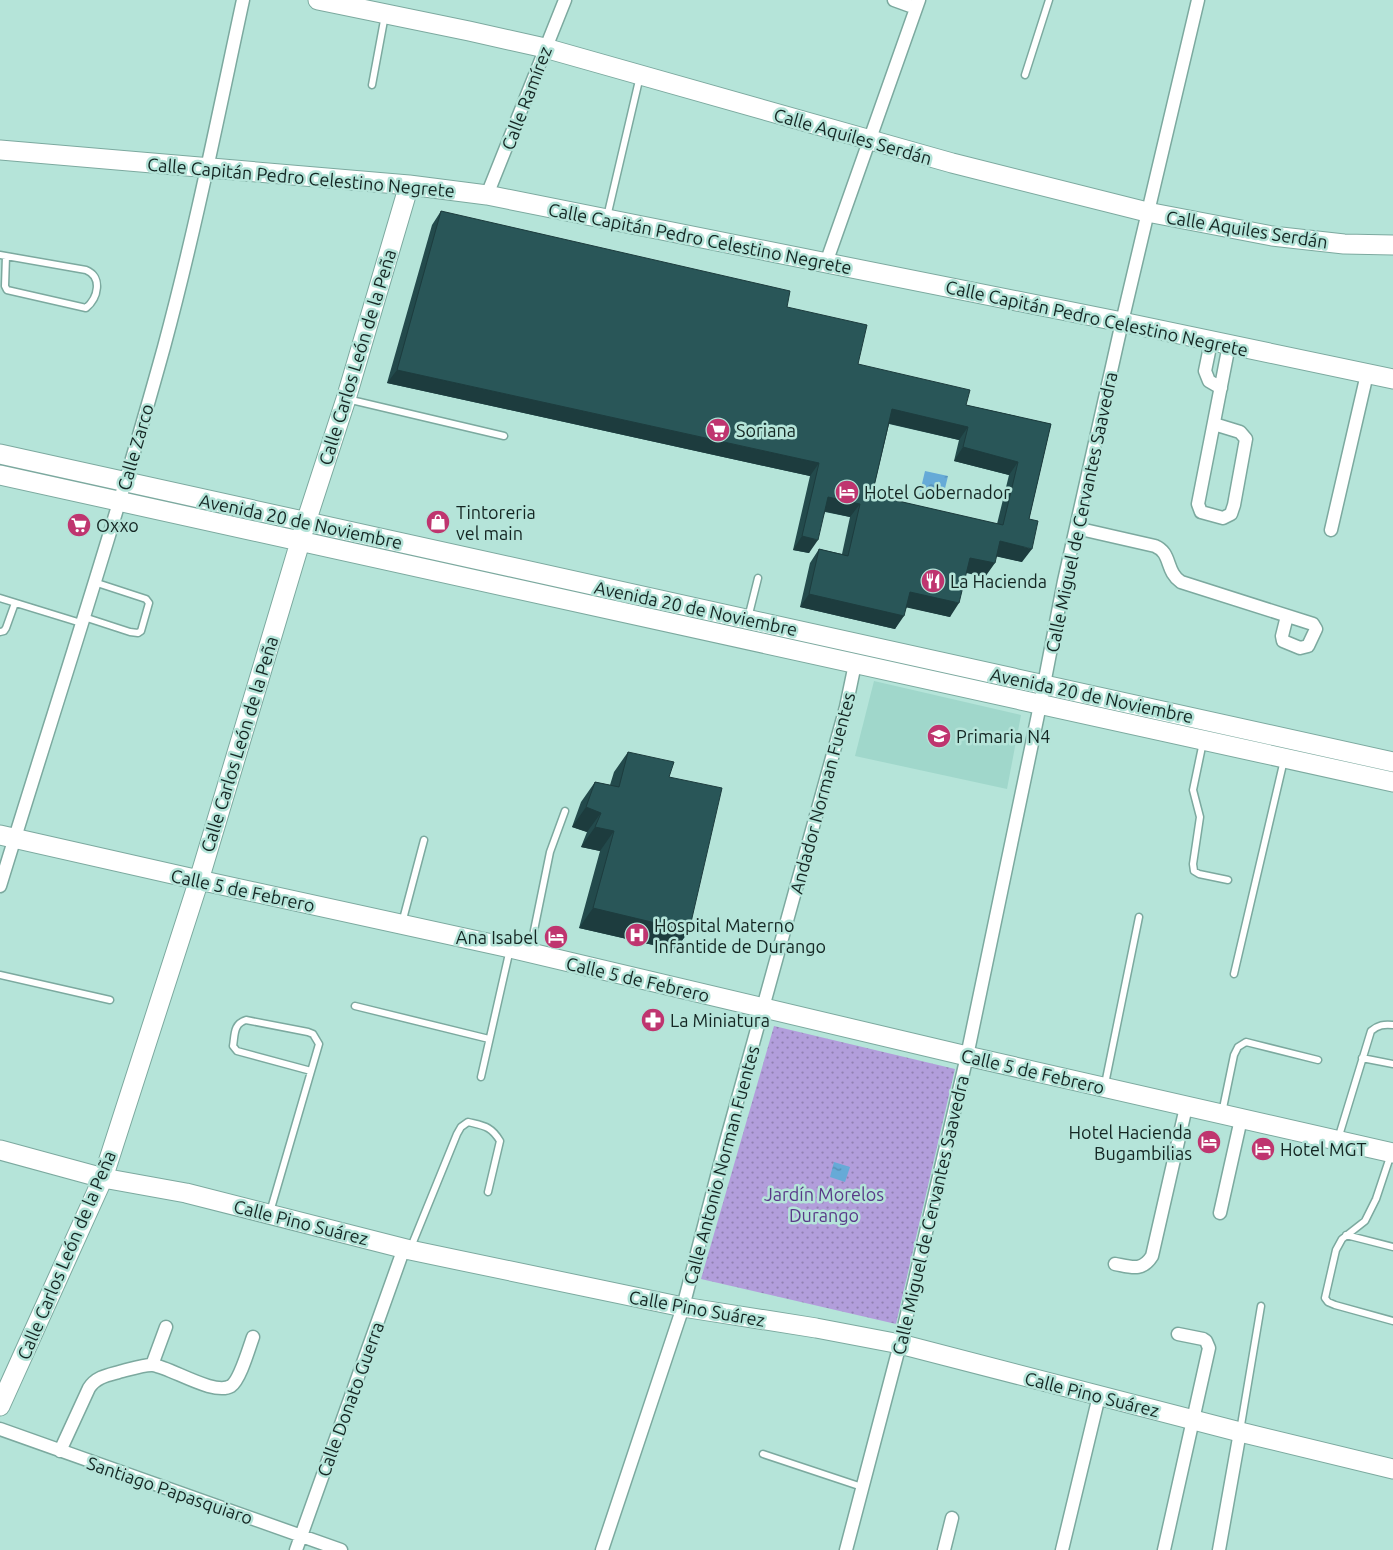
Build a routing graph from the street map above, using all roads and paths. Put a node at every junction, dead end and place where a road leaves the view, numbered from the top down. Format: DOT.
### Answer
graph roads {
  1 [pos="243,0"];
  2 [pos="318,0"];
  3 [pos="564,0"];
  4 [pos="894,0"];
  5 [pos="1049,0"];
  6 [pos="1198,0"];
  7 [pos="918,4"];
  8 [pos="385,14"];
  9 [pos="545,48"];
  10 [pos="641,75"];
  11 [pos="1025,75"];
  12 [pos="372,85"];
  13 [pos="869,141"];
  14 [pos="0,150"];
  15 [pos="207,169"];
  16 [pos="409,185"];
  17 [pos="487,195"];
  18 [pos="1148,212"];
  19 [pos="606,219"];
  20 [pos="1393,245"];
  21 [pos="3,256"];
  22 [pos="826,263"];
  23 [pos="1122,322"];
  24 [pos="1220,344"];
  25 [pos="1367,374"];
  26 [pos="1393,379"];
  27 [pos="1221,388"];
  28 [pos="346,399"];
  29 [pos="1214,424"];
  30 [pos="504,436"];
  31 [pos="0,454"];
  32 [pos="0,475"];
  33 [pos="125,482"];
  34 [pos="119,502"];
  35 [pos="306,522"];
  36 [pos="1076,528"];
  37 [pos="1331,530"];
  38 [pos="300,541"];
  39 [pos="758,578"];
  40 [pos="94,582"];
  41 [pos="0,598"];
  42 [pos="15,603"];
  43 [pos="1287,616"];
  44 [pos="82,620"];
  45 [pos="748,620"];
  46 [pos="0,632"];
  47 [pos="855,664"];
  48 [pos="1044,684"];
  49 [pos="1040,705"];
  50 [pos="1204,741"];
  51 [pos="1285,759"];
  52 [pos="1393,762"];
  53 [pos="1393,782"];
  54 [pos="566,811"];
  55 [pos="7,836"];
  56 [pos="424,840"];
  57 [pos="199,880"];
  58 [pos="1228,880"];
  59 [pos="0,886"];
  60 [pos="1139,917"];
  61 [pos="402,925"];
  62 [pos="510,948"];
  63 [pos="529,953"];
  64 [pos="1234,974"];
  65 [pos="0,975"];
  66 [pos="110,1000"];
  67 [pos="355,1006"];
  68 [pos="764,1008"];
  69 [pos="1393,1026"];
  70 [pos="490,1039"];
  71 [pos="967,1056"];
  72 [pos="1362,1058"];
  73 [pos="1318,1060"];
  74 [pos="1393,1064"];
  75 [pos="311,1071"];
  76 [pos="480,1077"];
  77 [pos="1104,1088"];
  78 [pos="1186,1107"];
  79 [pos="1222,1114"];
  80 [pos="1242,1119"];
  81 [pos="1337,1140"];
  82 [pos="0,1150"];
  83 [pos="1392,1153"];
  84 [pos="103,1178"];
  85 [pos="488,1192"];
  86 [pos="1220,1213"];
  87 [pos="270,1214"];
  88 [pos="1346,1235"];
  89 [pos="1393,1247"];
  90 [pos="407,1249"];
  91 [pos="1115,1264"];
  92 [pos="1260,1306"];
  93 [pos="683,1307"];
  94 [pos="1393,1321"];
  95 [pos="166,1327"];
  96 [pos="1178,1334"];
  97 [pos="253,1337"];
  98 [pos="900,1344"];
  99 [pos="152,1365"];
  100 [pos="1099,1396"];
  101 [pos="0,1406"];
  102 [pos="1193,1420"];
  103 [pos="0,1429"];
  104 [pos="1240,1432"];
  105 [pos="60,1451"];
  106 [pos="763,1454"];
  107 [pos="1393,1469"];
  108 [pos="862,1487"];
  109 [pos="952,1518"];
  110 [pos="301,1536"];
  111 [pos="296,1550"];
  112 [pos="341,1550"];
  113 [pos="602,1550"];
  114 [pos="846,1550"];
  115 [pos="944,1550"];
  116 [pos="1062,1550"];
  117 [pos="1164,1550"];
  118 [pos="1219,1550"];
  1 -- 15 [label="street, Calle Zarco"];
  2 -- 8 [label="street, Calle Aquiles Serdán"];
  3 -- 9 [label="street, Calle Ramírez"];
  4 -- 7 [label="street"];
  5 -- 11 [label="lane"];
  6 -- 18 [label="street, Calle Miguel de Cervantes Saavedra"];
  7 -- 13 [label="street"];
  8 -- 9 [label="street, Calle Aquiles Serdán"];
  8 -- 12 [label="lane"];
  9 -- 10 [label="street, Calle Aquiles Serdán"];
  9 -- 17 [label="street, Calle Ramírez"];
  10 -- 13 [label="street, Calle Aquiles Serdán"];
  10 -- 19 [label="lane"];
  13 -- 18 [label="street, Calle Aquiles Serdán"];
  13 -- 22 [label="street"];
  14 -- 15 [label="street, Calle Capitán Pedro Celestino Negrete"];
  15 -- 16 [label="street, Calle Capitán Pedro Celestino Negrete"];
  15 -- 33 [label="street, Calle Zarco"];
  16 -- 17 [label="street, Calle Capitán Pedro Celestino Negrete"];
  16 -- 28 [label="street, Calle Carlos León de la Peña"];
  17 -- 19 [label="street, Calle Capitán Pedro Celestino Negrete"];
  18 -- 20 [label="street, Calle Aquiles Serdán"];
  18 -- 23 [label="street, Calle Miguel de Cervantes Saavedra"];
  19 -- 22 [label="street, Calle Capitán Pedro Celestino Negrete"];
  21 -- 21 [label="lane"];
  22 -- 23 [label="street, Calle Capitán Pedro Celestino Negrete"];
  23 -- 24 [label="street, Calle Capitán Pedro Celestino Negrete"];
  23 -- 36 [label="street, Calle Miguel de Cervantes Saavedra"];
  24 -- 25 [label="street, Calle Capitán Pedro Celestino Negrete"];
  24 -- 27 [label="street"];
  24 -- 27 [label="street"];
  25 -- 26 [label="street, Calle Capitán Pedro Celestino Negrete"];
  25 -- 37 [label="street"];
  27 -- 29 [label="street"];
  28 -- 30 [label="lane"];
  28 -- 35 [label="street, Calle Carlos León de la Peña"];
  29 -- 29 [label="street"];
  31 -- 33 [label="street, Avenida 20 de Noviembre"];
  32 -- 34 [label="street, Avenida 20 de Noviembre"];
  33 -- 34 [label="street, Calle Zarco"];
  33 -- 35 [label="street, Avenida 20 de Noviembre"];
  34 -- 38 [label="street, Avenida 20 de Noviembre"];
  34 -- 40 [label="street, Calle Zarco"];
  35 -- 38 [label="street, Calle Carlos León de la Peña"];
  35 -- 45 [label="street, Avenida 20 de Noviembre"];
  36 -- 43 [label="street"];
  36 -- 48 [label="street, Calle Miguel de Cervantes Saavedra"];
  38 -- 47 [label="street, Avenida 20 de Noviembre"];
  38 -- 57 [label="street, Calle Carlos León de la Peña"];
  39 -- 45 [label="lane"];
  40 -- 44 [label="street, Calle Zarco"];
  40 -- 44 [label="lane"];
  41 -- 42 [label="lane"];
  42 -- 44 [label="lane"];
  42 -- 46 [label="lane"];
  44 -- 55 [label="street, Calle Zarco"];
  45 -- 48 [label="street, Avenida 20 de Noviembre"];
  47 -- 49 [label="street, Avenida 20 de Noviembre"];
  47 -- 68 [label="street, Andador Norman Fuentes"];
  48 -- 49 [label="street, Calle Miguel de Cervantes Saavedra"];
  48 -- 52 [label="street, Avenida 20 de Noviembre"];
  49 -- 50 [label="street, Avenida 20 de Noviembre"];
  49 -- 71 [label="street, Calle Miguel de Cervantes Saavedra"];
  50 -- 51 [label="street, Avenida 20 de Noviembre"];
  50 -- 58 [label="lane"];
  51 -- 53 [label="street, Avenida 20 de Noviembre"];
  51 -- 64 [label="lane"];
  54 -- 63 [label="lane"];
  55 -- 57 [label="street, Calle 5 de Febrero"];
  55 -- 59 [label="street, Calle Zarco"];
  56 -- 61 [label="lane"];
  57 -- 61 [label="street, Calle 5 de Febrero"];
  57 -- 84 [label="street, Calle Carlos León de la Peña"];
  60 -- 77 [label="lane"];
  61 -- 62 [label="street, Calle 5 de Febrero"];
  62 -- 63 [label="street, Calle 5 de Febrero"];
  62 -- 70 [label="lane"];
  63 -- 68 [label="street, Calle 5 de Febrero"];
  65 -- 66 [label="lane"];
  67 -- 70 [label="lane"];
  68 -- 71 [label="street, Calle 5 de Febrero"];
  68 -- 93 [label="street, Calle Antonio Norman Fuentes"];
  69 -- 72 [label="lane"];
  70 -- 76 [label="lane"];
  71 -- 77 [label="street, Calle 5 de Febrero"];
  71 -- 98 [label="street, Calle Miguel de Cervantes Saavedra"];
  72 -- 74 [label="lane"];
  72 -- 81 [label="lane"];
  73 -- 79 [label="lane"];
  75 -- 75 [label="lane"];
  75 -- 87 [label="lane"];
  77 -- 78 [label="street, Calle 5 de Febrero"];
  78 -- 79 [label="street, Calle 5 de Febrero"];
  78 -- 91 [label="street"];
  79 -- 80 [label="street, Calle 5 de Febrero"];
  80 -- 81 [label="street, Calle 5 de Febrero"];
  80 -- 86 [label="street"];
  81 -- 83 [label="street, Calle 5 de Febrero"];
  82 -- 84 [label="street, Calle Pino Suárez"];
  83 -- 88 [label="lane"];
  84 -- 87 [label="street, Calle Pino Suárez"];
  84 -- 101 [label="street, Calle Carlos León de la Peña"];
  85 -- 90 [label="lane"];
  87 -- 90 [label="street, Calle Pino Suárez"];
  88 -- 89 [label="lane"];
  88 -- 94 [label="lane"];
  90 -- 93 [label="street, Calle Pino Suárez"];
  90 -- 110 [label="street, Calle Donato Guerra"];
  92 -- 104 [label="lane"];
  93 -- 98 [label="street, Calle Pino Suárez"];
  93 -- 113 [label="street, Calle Antonio Norman Fuentes"];
  95 -- 99 [label="street"];
  96 -- 102 [label="street"];
  97 -- 99 [label="street"];
  98 -- 100 [label="street, Calle Pino Suárez"];
  98 -- 108 [label="street, Calle Miguel de Cervantes Saavedra"];
  99 -- 105 [label="street"];
  100 -- 102 [label="street, Calle Pino Suárez"];
  100 -- 116 [label="street"];
  102 -- 104 [label="street, Calle Pino Suárez"];
  102 -- 117 [label="street"];
  103 -- 105 [label="street, Santiago Papasquiaro"];
  104 -- 107 [label="street, Calle Pino Suárez"];
  104 -- 118 [label="street"];
  105 -- 110 [label="street, Santiago Papasquiaro"];
  106 -- 108 [label="lane"];
  108 -- 114 [label="street, Calle Miguel de Cervantes Saavedra"];
  109 -- 115 [label="street"];
  110 -- 111 [label="street, Calle Donato Guerra"];
  110 -- 112 [label="street, Santiago Papasquiaro"];
}
